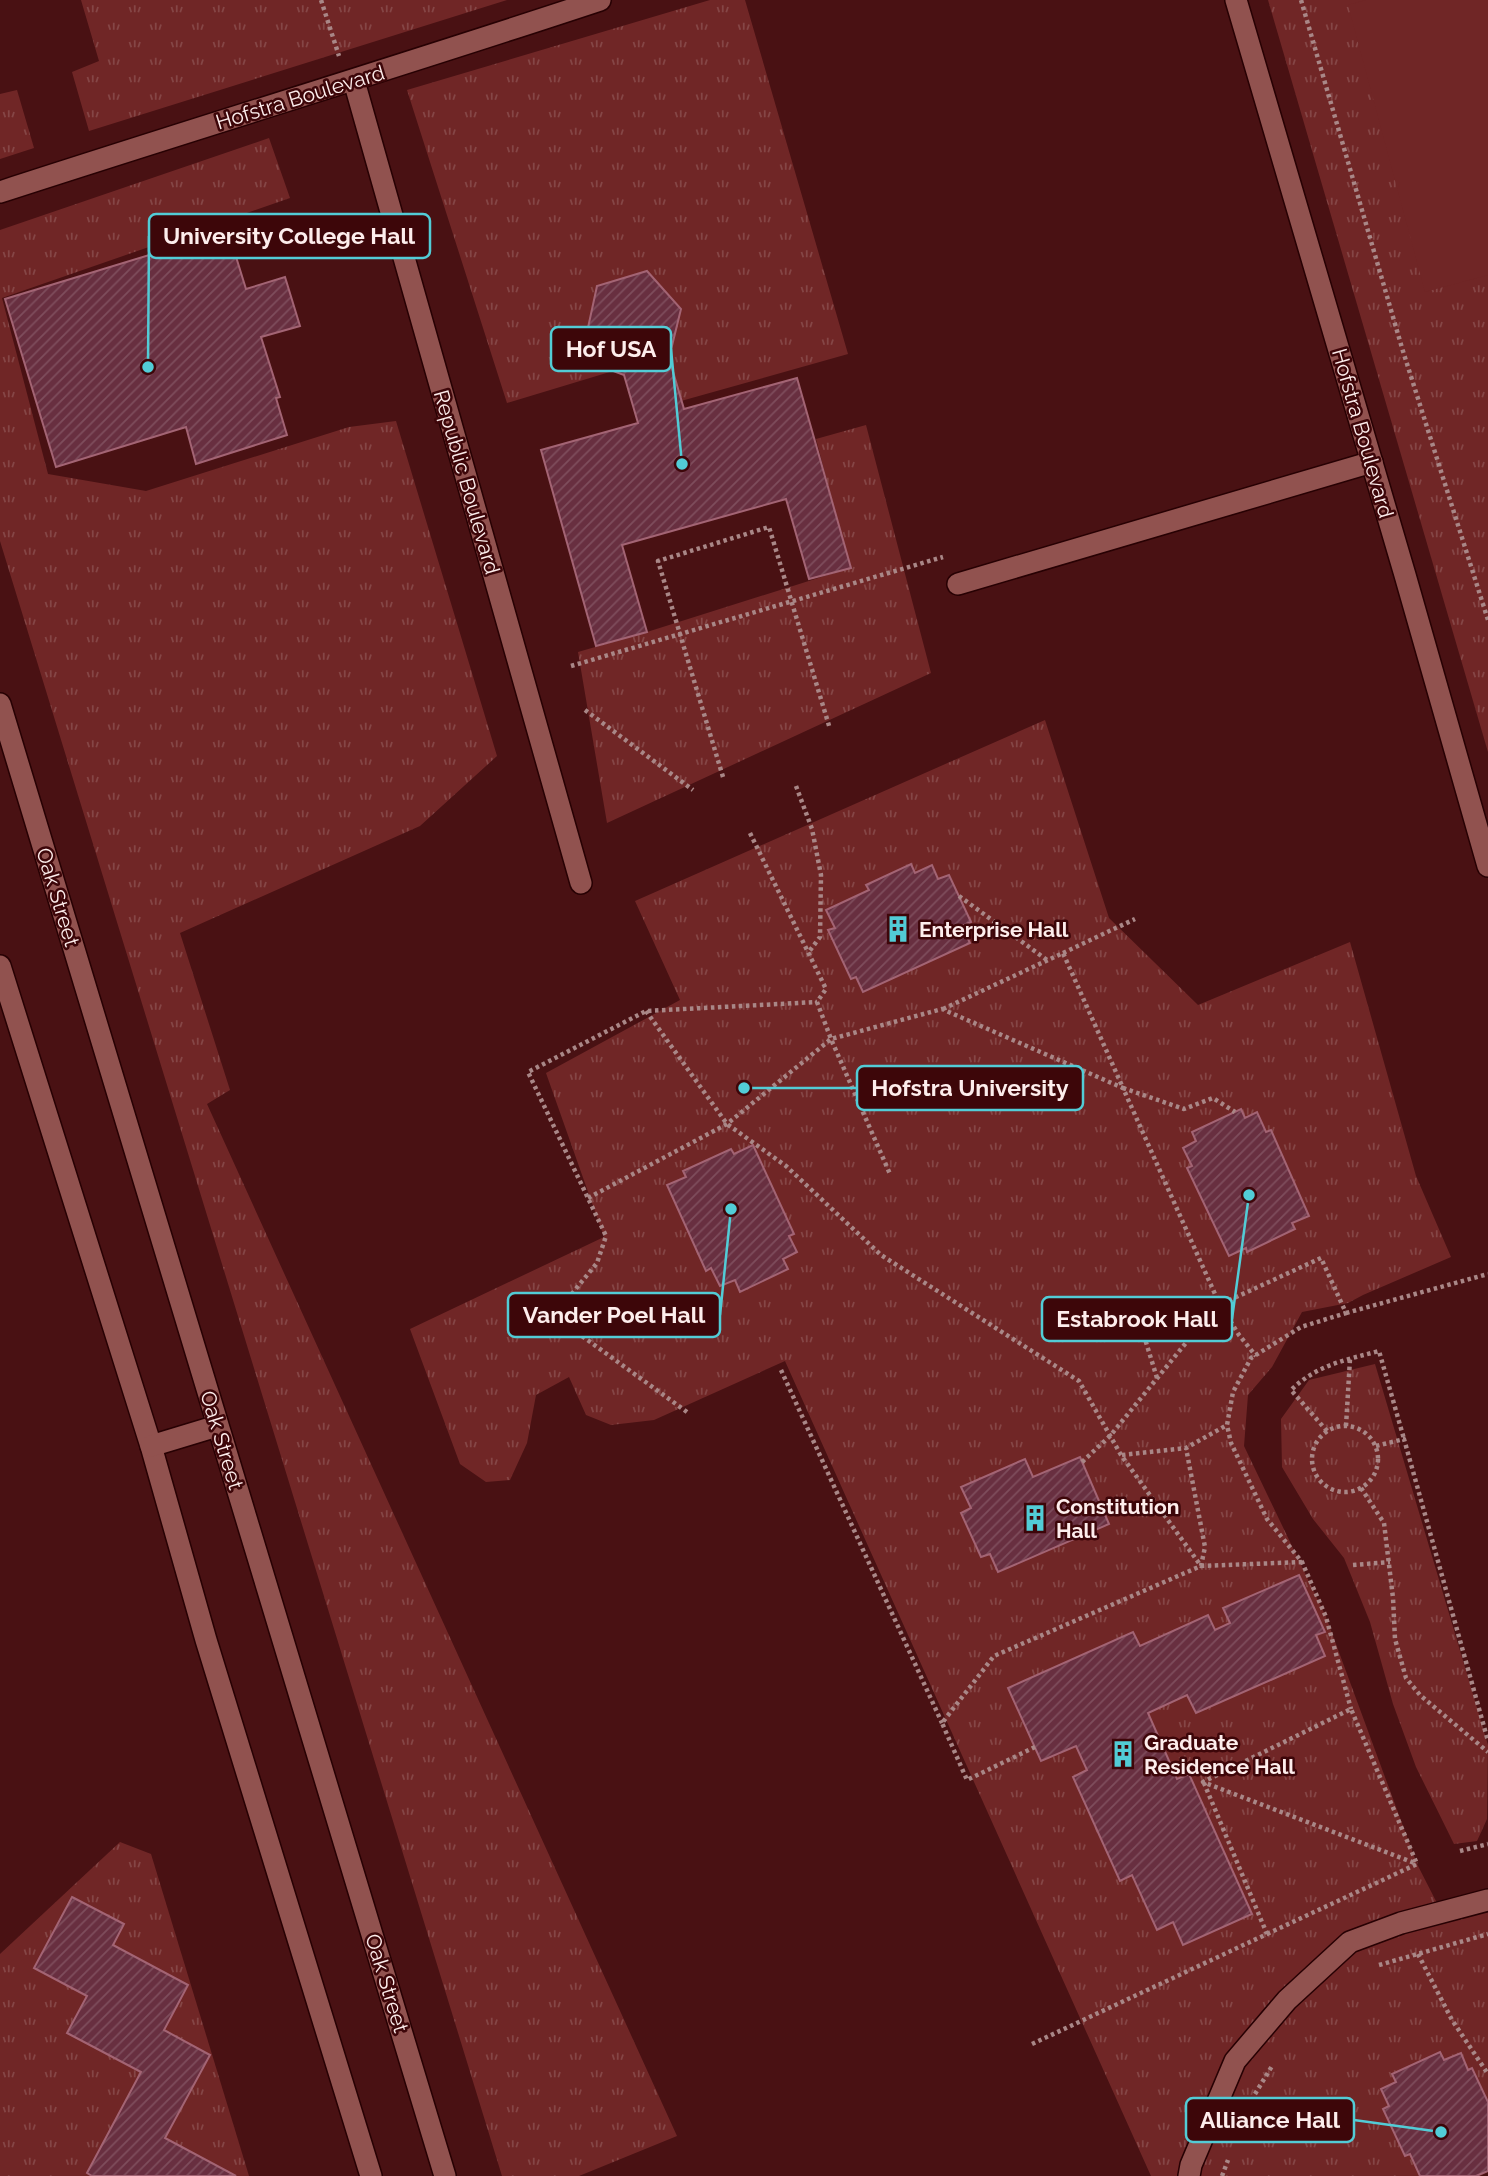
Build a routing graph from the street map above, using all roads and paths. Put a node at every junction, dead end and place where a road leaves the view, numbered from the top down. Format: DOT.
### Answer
graph roads {
  1 [pos="321,0"];
  2 [pos="600,0"];
  3 [pos="1236,0"];
  4 [pos="1301,0"];
  5 [pos="351,82"];
  6 [pos="0,192"];
  7 [pos="1372,462"];
  8 [pos="950,555"];
  9 [pos="958,584"];
  10 [pos="791,602"];
  11 [pos="1488,620"];
  12 [pos="680,634"];
  13 [pos="572,666"];
  14 [pos="0,704"];
  15 [pos="585,710"];
  16 [pos="830,729"];
  17 [pos="723,777"];
  18 [pos="796,786"];
  19 [pos="693,790"];
  20 [pos="750,833"];
  21 [pos="1488,866"];
  22 [pos="582,883"];
  23 [pos="959,895"];
  24 [pos="1135,919"];
  25 [pos="808,953"];
  26 [pos="1063,953"];
  27 [pos="1047,960"];
  28 [pos="0,966"];
  29 [pos="817,1002"];
  30 [pos="942,1009"];
  31 [pos="646,1011"];
  32 [pos="831,1040"];
  33 [pos="1123,1088"];
  34 [pos="1235,1112"];
  35 [pos="727,1124"];
  36 [pos="890,1174"];
  37 [pos="588,1198"];
  38 [pos="1488,1274"];
  39 [pos="1219,1303"];
  40 [pos="1346,1312"];
  41 [pos="1256,1356"];
  42 [pos="1350,1359"];
  43 [pos="782,1370"];
  44 [pos="1157,1378"];
  45 [pos="687,1412"];
  46 [pos="1227,1425"];
  47 [pos="217,1426"];
  48 [pos="1346,1426"];
  49 [pos="1327,1431"];
  50 [pos="1110,1436"];
  51 [pos="1404,1438"];
  52 [pos="151,1446"];
  53 [pos="1376,1446"];
  54 [pos="1186,1448"];
  55 [pos="1121,1455"];
  56 [pos="1082,1462"];
  57 [pos="1361,1488"];
  58 [pos="1302,1562"];
  59 [pos="1390,1562"];
  60 [pos="1353,1565"];
  61 [pos="1200,1566"];
  62 [pos="1352,1709"];
  63 [pos="942,1723"];
  64 [pos="1488,1741"];
  65 [pos="1035,1747"];
  66 [pos="1488,1752"];
  67 [pos="1203,1782"];
  68 [pos="1488,1844"];
  69 [pos="1460,1851"];
  70 [pos="1417,1864"];
  71 [pos="1488,1900"];
  72 [pos="1267,1934"];
  73 [pos="1488,1934"];
  74 [pos="1417,1954"];
  75 [pos="1368,1968"];
  76 [pos="1032,2044"];
  77 [pos="1278,2056"];
  78 [pos="1488,2074"];
  79 [pos="1253,2099"];
  80 [pos="1230,2154"];
  81 [pos="371,2176"];
  82 [pos="445,2176"];
  83 [pos="1189,2176"];
  84 [pos="1222,2176"];
  1 -- 5 [label="path"];
  2 -- 5 [label="street, Hofstra Boulevard"];
  3 -- 7 [label="street, Hofstra Boulevard"];
  4 -- 11 [label="path"];
  5 -- 6 [label="street, Hofstra Boulevard"];
  5 -- 22 [label="street, Republic Boulevard"];
  7 -- 9 [label="street"];
  7 -- 21 [label="street, Hofstra Boulevard"];
  8 -- 10 [label="path"];
  10 -- 12 [label="path"];
  10 -- 12 [label="path"];
  10 -- 16 [label="path"];
  12 -- 13 [label="path"];
  12 -- 17 [label="path"];
  14 -- 47 [label="street, Oak Street"];
  15 -- 19 [label="path"];
  18 -- 25 [label="path"];
  20 -- 25 [label="path"];
  23 -- 27 [label="path"];
  24 -- 26 [label="path"];
  25 -- 29 [label="path"];
  26 -- 27 [label="path"];
  26 -- 33 [label="path"];
  27 -- 30 [label="path"];
  28 -- 52 [label="street"];
  29 -- 31 [label="path"];
  29 -- 32 [label="path"];
  30 -- 32 [label="path"];
  30 -- 33 [label="path"];
  31 -- 35 [label="path"];
  31 -- 37 [label="path"];
  32 -- 35 [label="path"];
  32 -- 36 [label="path"];
  33 -- 34 [label="path"];
  33 -- 39 [label="path"];
  35 -- 37 [label="path"];
  35 -- 50 [label="path"];
  37 -- 45 [label="path"];
  38 -- 40 [label="path"];
  39 -- 40 [label="path"];
  39 -- 41 [label="path"];
  39 -- 44 [label="path"];
  39 -- 44 [label="path"];
  40 -- 41 [label="path"];
  41 -- 46 [label="path"];
  42 -- 48 [label="path"];
  42 -- 49 [label="path"];
  42 -- 51 [label="path"];
  43 -- 63 [label="path"];
  44 -- 50 [label="path"];
  46 -- 54 [label="path"];
  46 -- 58 [label="path"];
  47 -- 52 [label="street"];
  47 -- 82 [label="street, Oak Street"];
  48 -- 49 [label="path"];
  48 -- 53 [label="path"];
  49 -- 57 [label="path"];
  50 -- 55 [label="path"];
  50 -- 56 [label="path"];
  51 -- 53 [label="path"];
  51 -- 64 [label="path"];
  52 -- 81 [label="street"];
  53 -- 57 [label="path"];
  54 -- 55 [label="path"];
  54 -- 61 [label="path"];
  55 -- 61 [label="path"];
  57 -- 59 [label="path"];
  58 -- 61 [label="path"];
  58 -- 62 [label="path"];
  59 -- 60 [label="path"];
  59 -- 66 [label="path"];
  61 -- 63 [label="path"];
  62 -- 67 [label="path"];
  62 -- 70 [label="path"];
  63 -- 65 [label="path"];
  67 -- 70 [label="path"];
  67 -- 72 [label="path"];
  68 -- 69 [label="path"];
  70 -- 72 [label="path"];
  71 -- 83 [label="street"];
  72 -- 76 [label="path"];
  73 -- 74 [label="path"];
  74 -- 75 [label="path"];
  74 -- 78 [label="path"];
  77 -- 79 [label="path"];
  80 -- 84 [label="path"];
}
